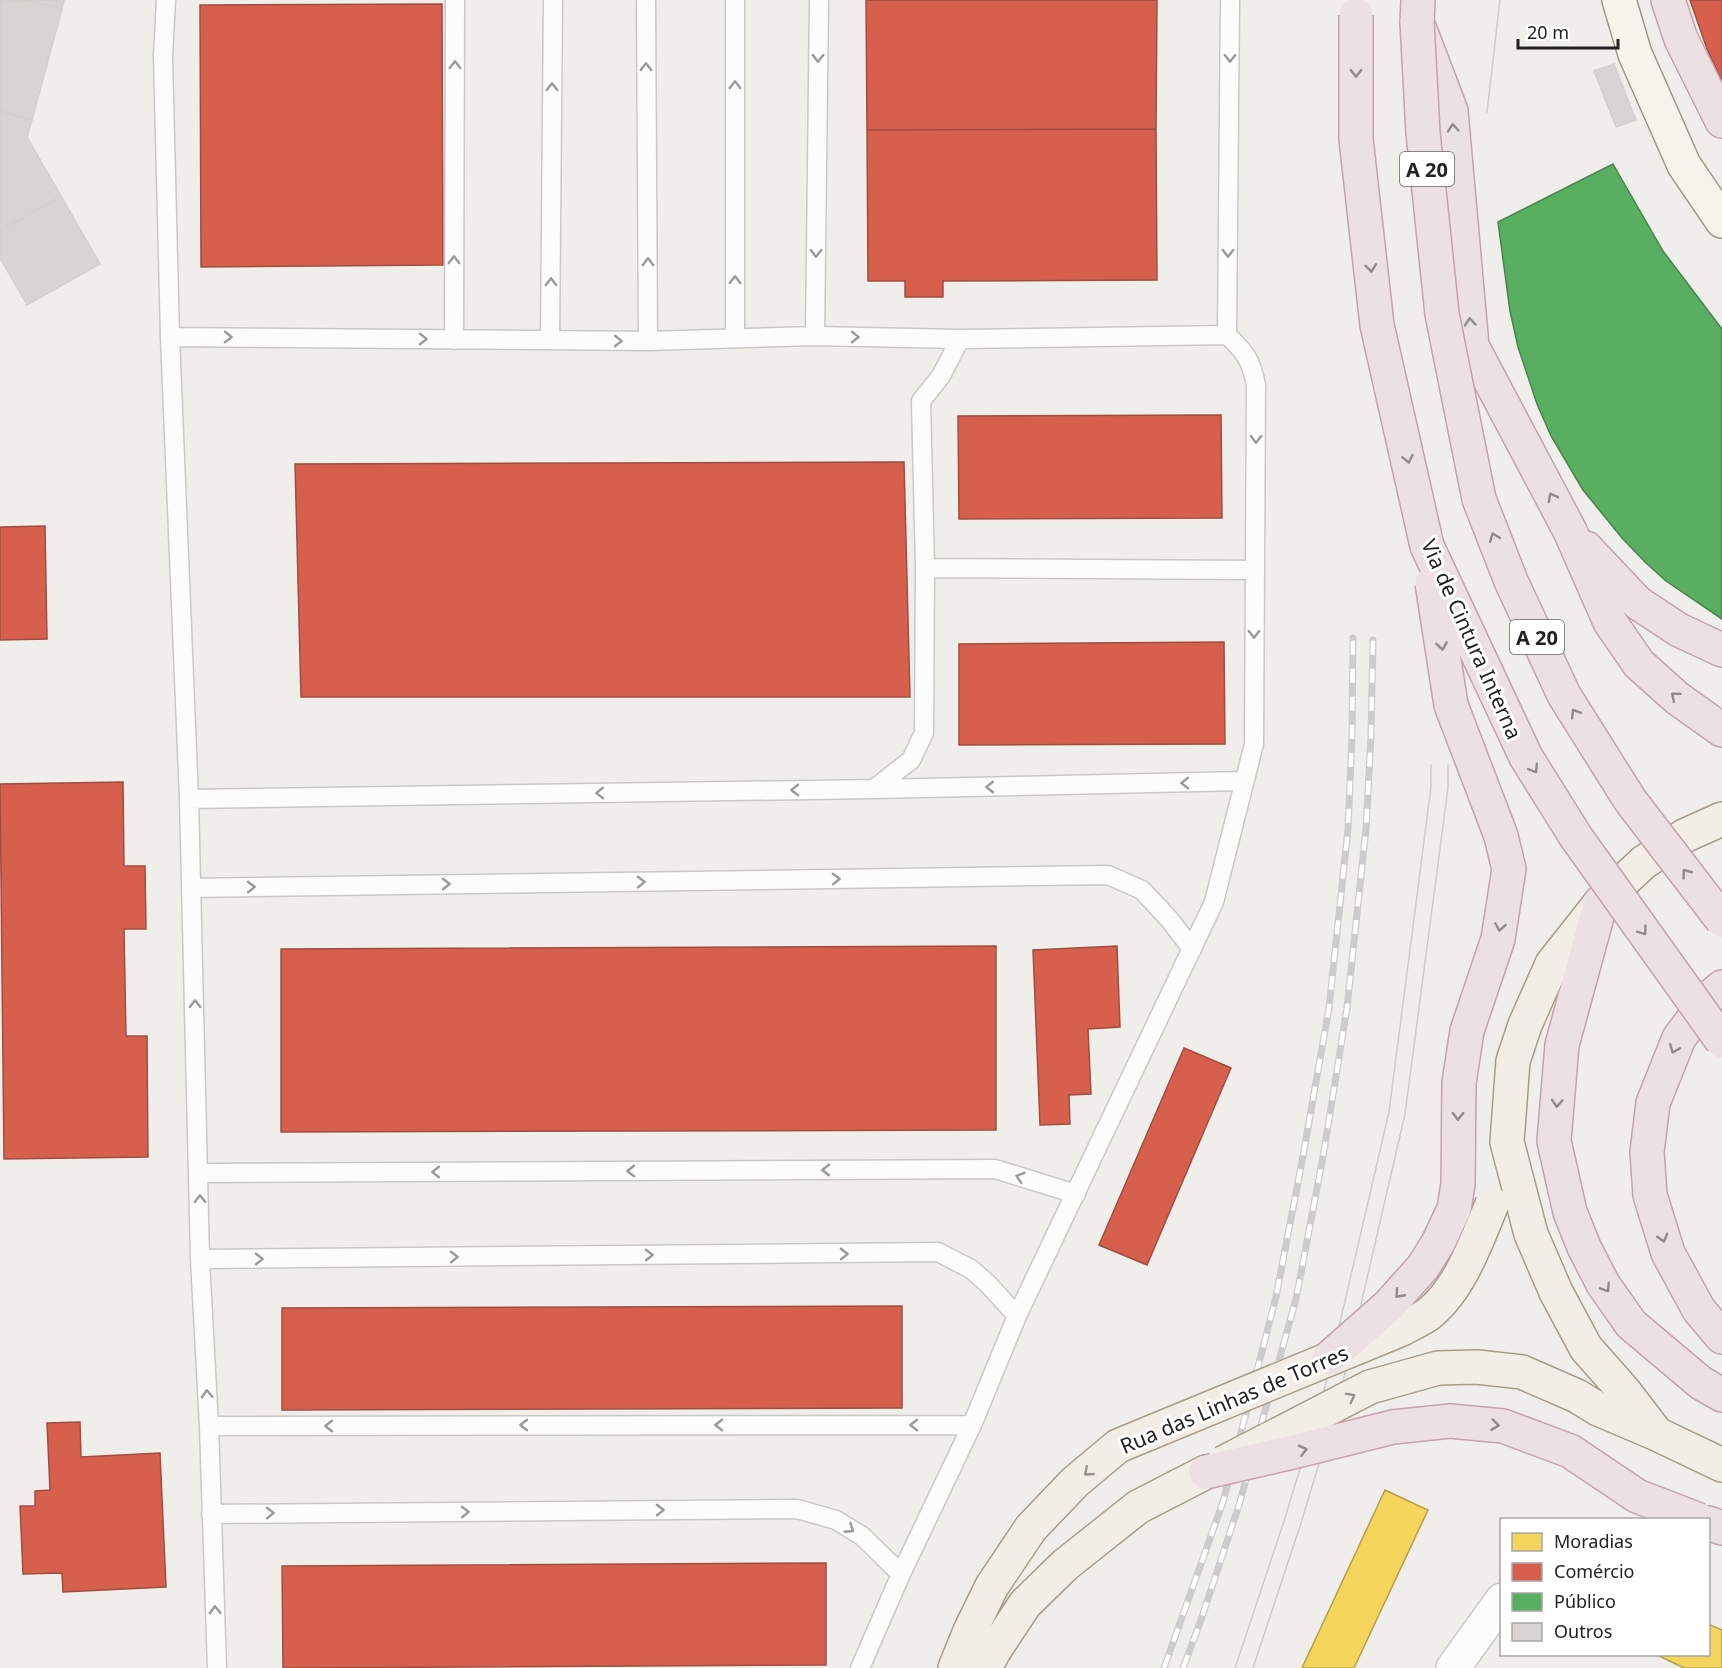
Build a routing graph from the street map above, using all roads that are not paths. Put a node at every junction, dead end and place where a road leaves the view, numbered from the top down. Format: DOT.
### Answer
graph roads {
  1 [pos="166,0"];
  2 [pos="455,0"];
  3 [pos="553,0"];
  4 [pos="646,0"];
  5 [pos="735,0"];
  6 [pos="819,0"];
  7 [pos="1230,0"];
  8 [pos="1357,0"];
  9 [pos="1619,0"];
  10 [pos="1668,0"];
  11 [pos="1418,11"];
  12 [pos="1722,121"];
  13 [pos="1722,221"];
  14 [pos="1227,335"];
  15 [pos="815,336"];
  16 [pos="170,337"];
  17 [pos="735,338"];
  18 [pos="960,339"];
  19 [pos="454,340"];
  20 [pos="550,340"];
  21 [pos="648,341"];
  22 [pos="1570,531"];
  23 [pos="1427,546"];
  24 [pos="925,568"];
  25 [pos="1254,570"];
  26 [pos="1722,650"];
  27 [pos="1722,730"];
  28 [pos="1243,781"];
  29 [pos="873,789"];
  30 [pos="189,799"];
  31 [pos="1722,819"];
  32 [pos="192,888"];
  33 [pos="1601,902"];
  34 [pos="1722,920"];
  35 [pos="1192,949"];
  36 [pos="1722,987"];
  37 [pos="1722,1041"];
  38 [pos="1507,1142"];
  39 [pos="199,1173"];
  40 [pos="1076,1194"];
  41 [pos="200,1259"];
  42 [pos="1017,1316"];
  43 [pos="1722,1337"];
  44 [pos="1329,1358"];
  45 [pos="1722,1395"];
  46 [pos="972,1425"];
  47 [pos="209,1426"];
  48 [pos="1657,1434"];
  49 [pos="1722,1465"];
  50 [pos="1206,1472"];
  51 [pos="211,1514"];
  52 [pos="1694,1518"];
  53 [pos="901,1574"];
  54 [pos="1500,1603"];
  55 [pos="217,1668"];
  56 [pos="860,1668"];
  57 [pos="955,1668"];
  58 [pos="985,1668"];
  59 [pos="1453,1668"];
  1 -- 16 [label="lane"];
  19 -- 2 [label="lane, one-way"];
  20 -- 3 [label="lane, one-way"];
  21 -- 4 [label="lane, one-way"];
  17 -- 5 [label="lane, one-way"];
  6 -- 15 [label="lane, one-way"];
  7 -- 14 [label="lane, one-way"];
  8 -- 23 [label="highway, Via de Cintura Interna / A 20, one-way, bridge"];
  9 -- 13 [label="main road"];
  10 -- 12 [label="highway"];
  22 -- 11 [label="highway, one-way"];
  34 -- 11 [label="highway, A 20, one-way, bridge"];
  14 -- 18 [label="lane"];
  14 -- 25 [label="lane, one-way"];
  15 -- 17 [label="lane"];
  15 -- 18 [label="lane, one-way"];
  16 -- 19 [label="lane, one-way"];
  16 -- 30 [label="lane"];
  17 -- 21 [label="lane"];
  18 -- 24 [label="lane"];
  19 -- 20 [label="lane"];
  20 -- 21 [label="lane, one-way"];
  22 -- 26 [label="highway"];
  27 -- 22 [label="highway, one-way"];
  23 -- 37 [label="highway, Via de Cintura Interna / A 20, one-way, bridge"];
  23 -- 44 [label="highway, one-way, bridge"];
  24 -- 25 [label="lane"];
  24 -- 29 [label="lane"];
  25 -- 28 [label="lane, one-way"];
  28 -- 29 [label="lane, one-way"];
  28 -- 35 [label="lane"];
  29 -- 30 [label="lane, one-way"];
  30 -- 32 [label="lane"];
  31 -- 33 [label="main road"];
  32 -- 35 [label="lane, one-way"];
  39 -- 32 [label="lane, one-way"];
  33 -- 38 [label="main road"];
  33 -- 45 [label="highway, one-way"];
  35 -- 40 [label="lane"];
  36 -- 43 [label="highway, one-way"];
  38 -- 44 [label="main road, Rua das Linhas de Torres, bridge"];
  38 -- 48 [label="main road"];
  40 -- 39 [label="lane, one-way"];
  41 -- 39 [label="lane, one-way"];
  40 -- 42 [label="lane"];
  41 -- 42 [label="lane, one-way"];
  47 -- 41 [label="lane, one-way"];
  42 -- 46 [label="lane"];
  44 -- 57 [label="main road, Rua das Linhas de Torres, one-way, bridge"];
  46 -- 47 [label="lane, one-way"];
  46 -- 53 [label="lane"];
  47 -- 51 [label="lane"];
  48 -- 49 [label="main road, Rua das Linhas de Torres"];
  50 -- 48 [label="main road, Rua das Linhas de Torres, one-way, bridge"];
  50 -- 52 [label="highway, one-way, bridge"];
  50 -- 58 [label="main road, Rua das Linhas de Torres"];
  51 -- 53 [label="lane, one-way"];
  55 -- 51 [label="lane, one-way"];
  53 -- 56 [label="lane"];
  54 -- 59 [label="street"];
}
